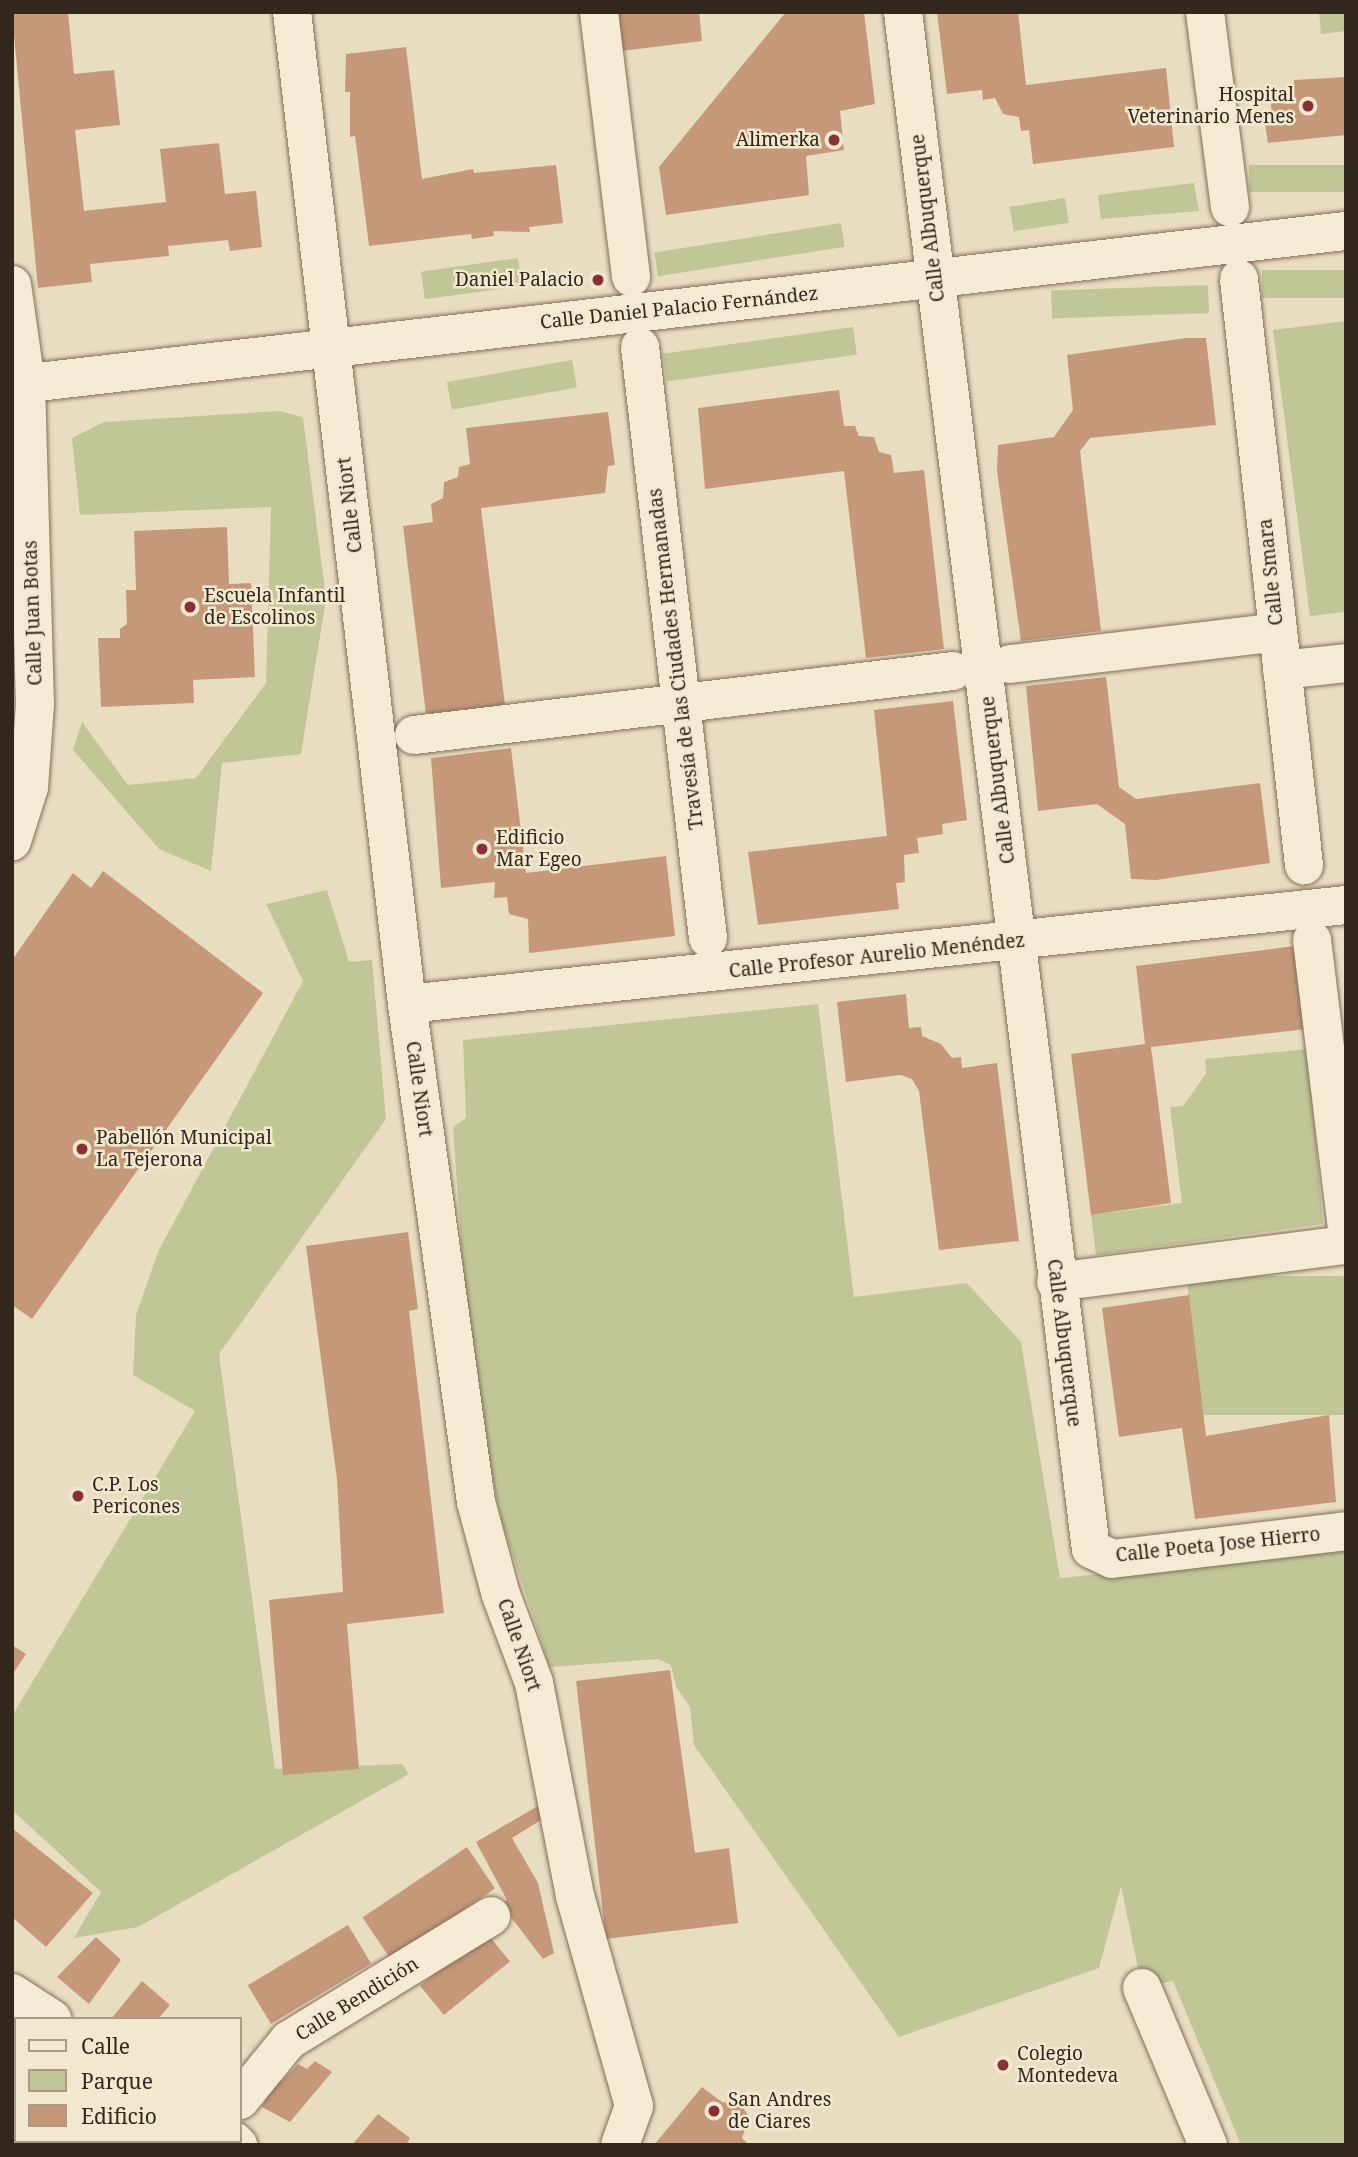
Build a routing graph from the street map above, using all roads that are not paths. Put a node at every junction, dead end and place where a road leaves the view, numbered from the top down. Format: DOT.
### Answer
graph roads {
  1 [pos="292,12"];
  2 [pos="599,12"];
  3 [pos="903,12"];
  4 [pos="1205,12"];
  5 [pos="1230,207"];
  6 [pos="1346,231"];
  7 [pos="631,277"];
  8 [pos="935,278"];
  9 [pos="1239,279"];
  10 [pos="12,285"];
  11 [pos="332,345"];
  12 [pos="641,363"];
  13 [pos="19,384"];
  14 [pos="1278,632"];
  15 [pos="1346,663"];
  16 [pos="1010,664"];
  17 [pos="1282,670"];
  18 [pos="953,671"];
  19 [pos="680,703"];
  20 [pos="414,735"];
  21 [pos="12,841"];
  22 [pos="1304,865"];
  23 [pos="1346,905"];
  24 [pos="708,938"];
  25 [pos="1312,940"];
  26 [pos="1017,941"];
  27 [pos="407,1004"];
  28 [pos="1346,1223"];
  29 [pos="1346,1245"];
  30 [pos="1056,1282"];
  31 [pos="1346,1531"];
  32 [pos="1091,1549"];
  33 [pos="491,1916"];
  34 [pos="1142,1988"];
  35 [pos="12,1993"];
  36 [pos="49,2017"];
  37 [pos="242,2098"];
  38 [pos="620,2145"];
  39 [pos="1208,2145"];
  1 -- 11 [label="street, Calle Niort"];
  2 -- 7 [label="street"];
  3 -- 8 [label="street, Calle Albuquerque"];
  4 -- 5 [label="street"];
  6 -- 8 [label="street, Calle Daniel Palacio Fernández"];
  8 -- 11 [label="street, Calle Daniel Palacio Fernández"];
  8 -- 26 [label="street, Calle Albuquerque"];
  9 -- 14 [label="street, Calle Smara"];
  10 -- 13 [label="street, Calle Juan Botas"];
  11 -- 13 [label="street, Calle Daniel Palacio Fernández"];
  11 -- 27 [label="street, Calle Niort"];
  12 -- 19 [label="street, Travesía de las Ciudades Hermanadas"];
  13 -- 21 [label="street, Calle Juan Botas"];
  14 -- 16 [label="street"];
  14 -- 17 [label="street, Calle Smara"];
  15 -- 17 [label="street"];
  17 -- 22 [label="street, Calle Smara"];
  18 -- 19 [label="street"];
  19 -- 20 [label="street"];
  19 -- 24 [label="street, Travesía de las Ciudades Hermanadas"];
  23 -- 26 [label="street, Calle Profesor Aurelio Menéndez"];
  25 -- 28 [label="street"];
  26 -- 27 [label="street, Calle Profesor Aurelio Menéndez"];
  26 -- 30 [label="street, Calle Albuquerque"];
  27 -- 38 [label="street, Calle Niort"];
  29 -- 30 [label="street"];
  30 -- 32 [label="street, Calle Albuquerque"];
  31 -- 32 [label="street, Calle Poeta Jose Hierro"];
  33 -- 37 [label="street, Calle Bendición"];
  34 -- 39 [label="street"];
  35 -- 36 [label="street"];
}
